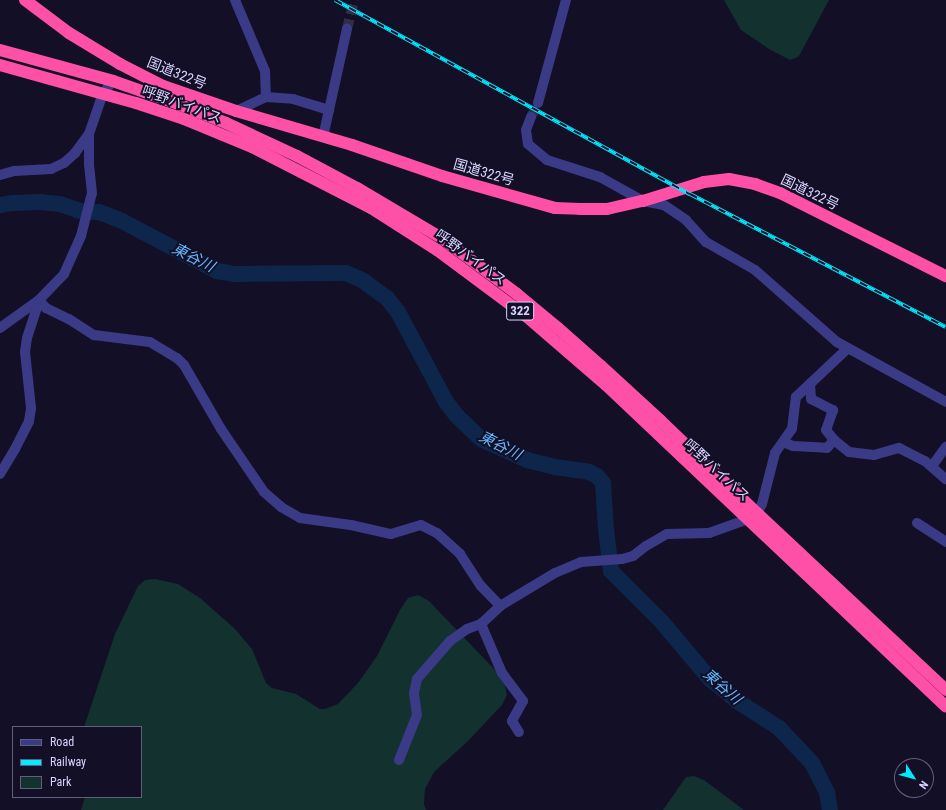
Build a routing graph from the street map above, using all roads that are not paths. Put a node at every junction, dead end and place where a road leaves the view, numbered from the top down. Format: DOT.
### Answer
graph roads {
  1 [pos="25,0"];
  2 [pos="235,0"];
  3 [pos="566,0"];
  4 [pos="347,29"];
  5 [pos="0,50"];
  6 [pos="0,65"];
  7 [pos="113,81"];
  8 [pos="103,93"];
  9 [pos="266,97"];
  10 [pos="538,104"];
  11 [pos="329,110"];
  12 [pos="236,112"];
  13 [pos="531,117"];
  14 [pos="89,134"];
  15 [pos="323,137"];
  16 [pos="0,175"];
  17 [pos="643,202"];
  18 [pos="946,276"];
  19 [pos="39,300"];
  20 [pos="0,328"];
  21 [pos="847,349"];
  22 [pos="810,384"];
  23 [pos="946,402"];
  24 [pos="834,440"];
  25 [pos="783,442"];
  26 [pos="946,447"];
  27 [pos="932,466"];
  28 [pos="0,474"];
  29 [pos="946,479"];
  30 [pos="752,516"];
  31 [pos="917,523"];
  32 [pos="946,542"];
  33 [pos="500,606"];
  34 [pos="481,624"];
  35 [pos="946,690"];
  36 [pos="946,707"];
  37 [pos="520,732"];
  38 [pos="399,760"];
  1 -- 12 [label="highway, 国道322号"];
  2 -- 9 [label="street"];
  3 -- 10 [label="street"];
  4 -- 11 [label="street"];
  5 -- 7 [label="highway, 呼野バイパス / 322"];
  6 -- 8 [label="highway, 呼野バイパス / 322"];
  7 -- 8 [label="street"];
  7 -- 30 [label="highway, 呼野バイパス / 322"];
  8 -- 14 [label="street"];
  8 -- 30 [label="highway, 呼野バイパス / 322"];
  9 -- 11 [label="street"];
  9 -- 12 [label="street"];
  11 -- 15 [label="street"];
  12 -- 15 [label="highway, 国道322号"];
  13 -- 17 [label="street"];
  14 -- 16 [label="street"];
  14 -- 19 [label="street"];
  15 -- 17 [label="highway, 国道322号"];
  17 -- 18 [label="highway, 国道322号"];
  17 -- 21 [label="street"];
  19 -- 20 [label="street"];
  19 -- 28 [label="street"];
  19 -- 33 [label="street"];
  21 -- 22 [label="street"];
  21 -- 23 [label="street"];
  22 -- 24 [label="street"];
  22 -- 25 [label="street"];
  24 -- 25 [label="street"];
  24 -- 27 [label="street"];
  25 -- 30 [label="street"];
  26 -- 27 [label="street"];
  27 -- 29 [label="street"];
  30 -- 33 [label="street"];
  30 -- 35 [label="highway, 呼野バイパス / 322"];
  30 -- 36 [label="highway, 呼野バイパス / 322"];
  31 -- 32 [label="street"];
  33 -- 34 [label="street"];
  34 -- 37 [label="street"];
  34 -- 38 [label="street"];
}
